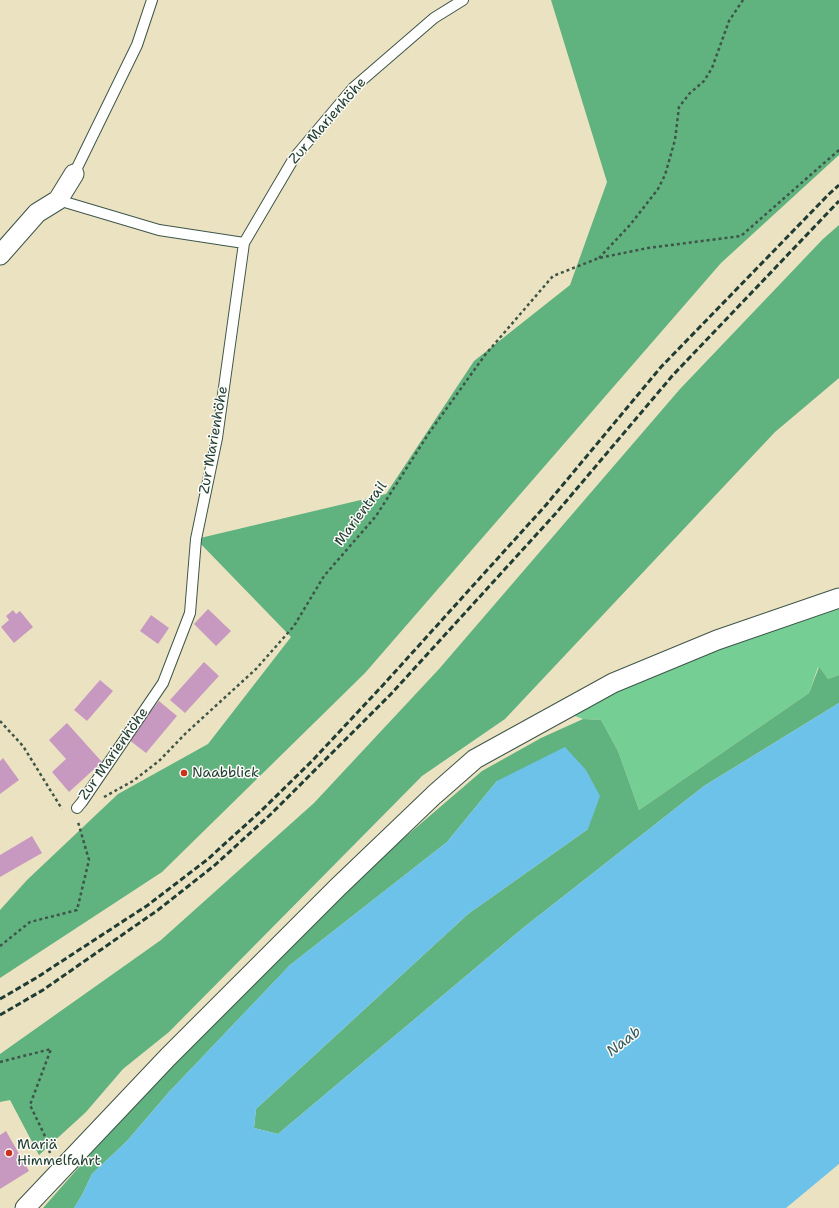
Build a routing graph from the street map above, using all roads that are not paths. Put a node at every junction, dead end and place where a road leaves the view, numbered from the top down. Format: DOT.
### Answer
graph roads {
  1 [pos="152,0"];
  2 [pos="463,0"];
  3 [pos="74,174"];
  4 [pos="58,200"];
  5 [pos="244,243"];
  6 [pos="0,255"];
  7 [pos="839,598"];
  8 [pos="76,808"];
  9 [pos="25,1208"];
  1 -- 3 [label="lane"];
  2 -- 5 [label="lane, Zur Marienhöhe"];
  3 -- 4 [label="street"];
  4 -- 5 [label="lane"];
  4 -- 6 [label="street"];
  5 -- 8 [label="lane, Zur Marienhöhe"];
  7 -- 9 [label="street"];
}
